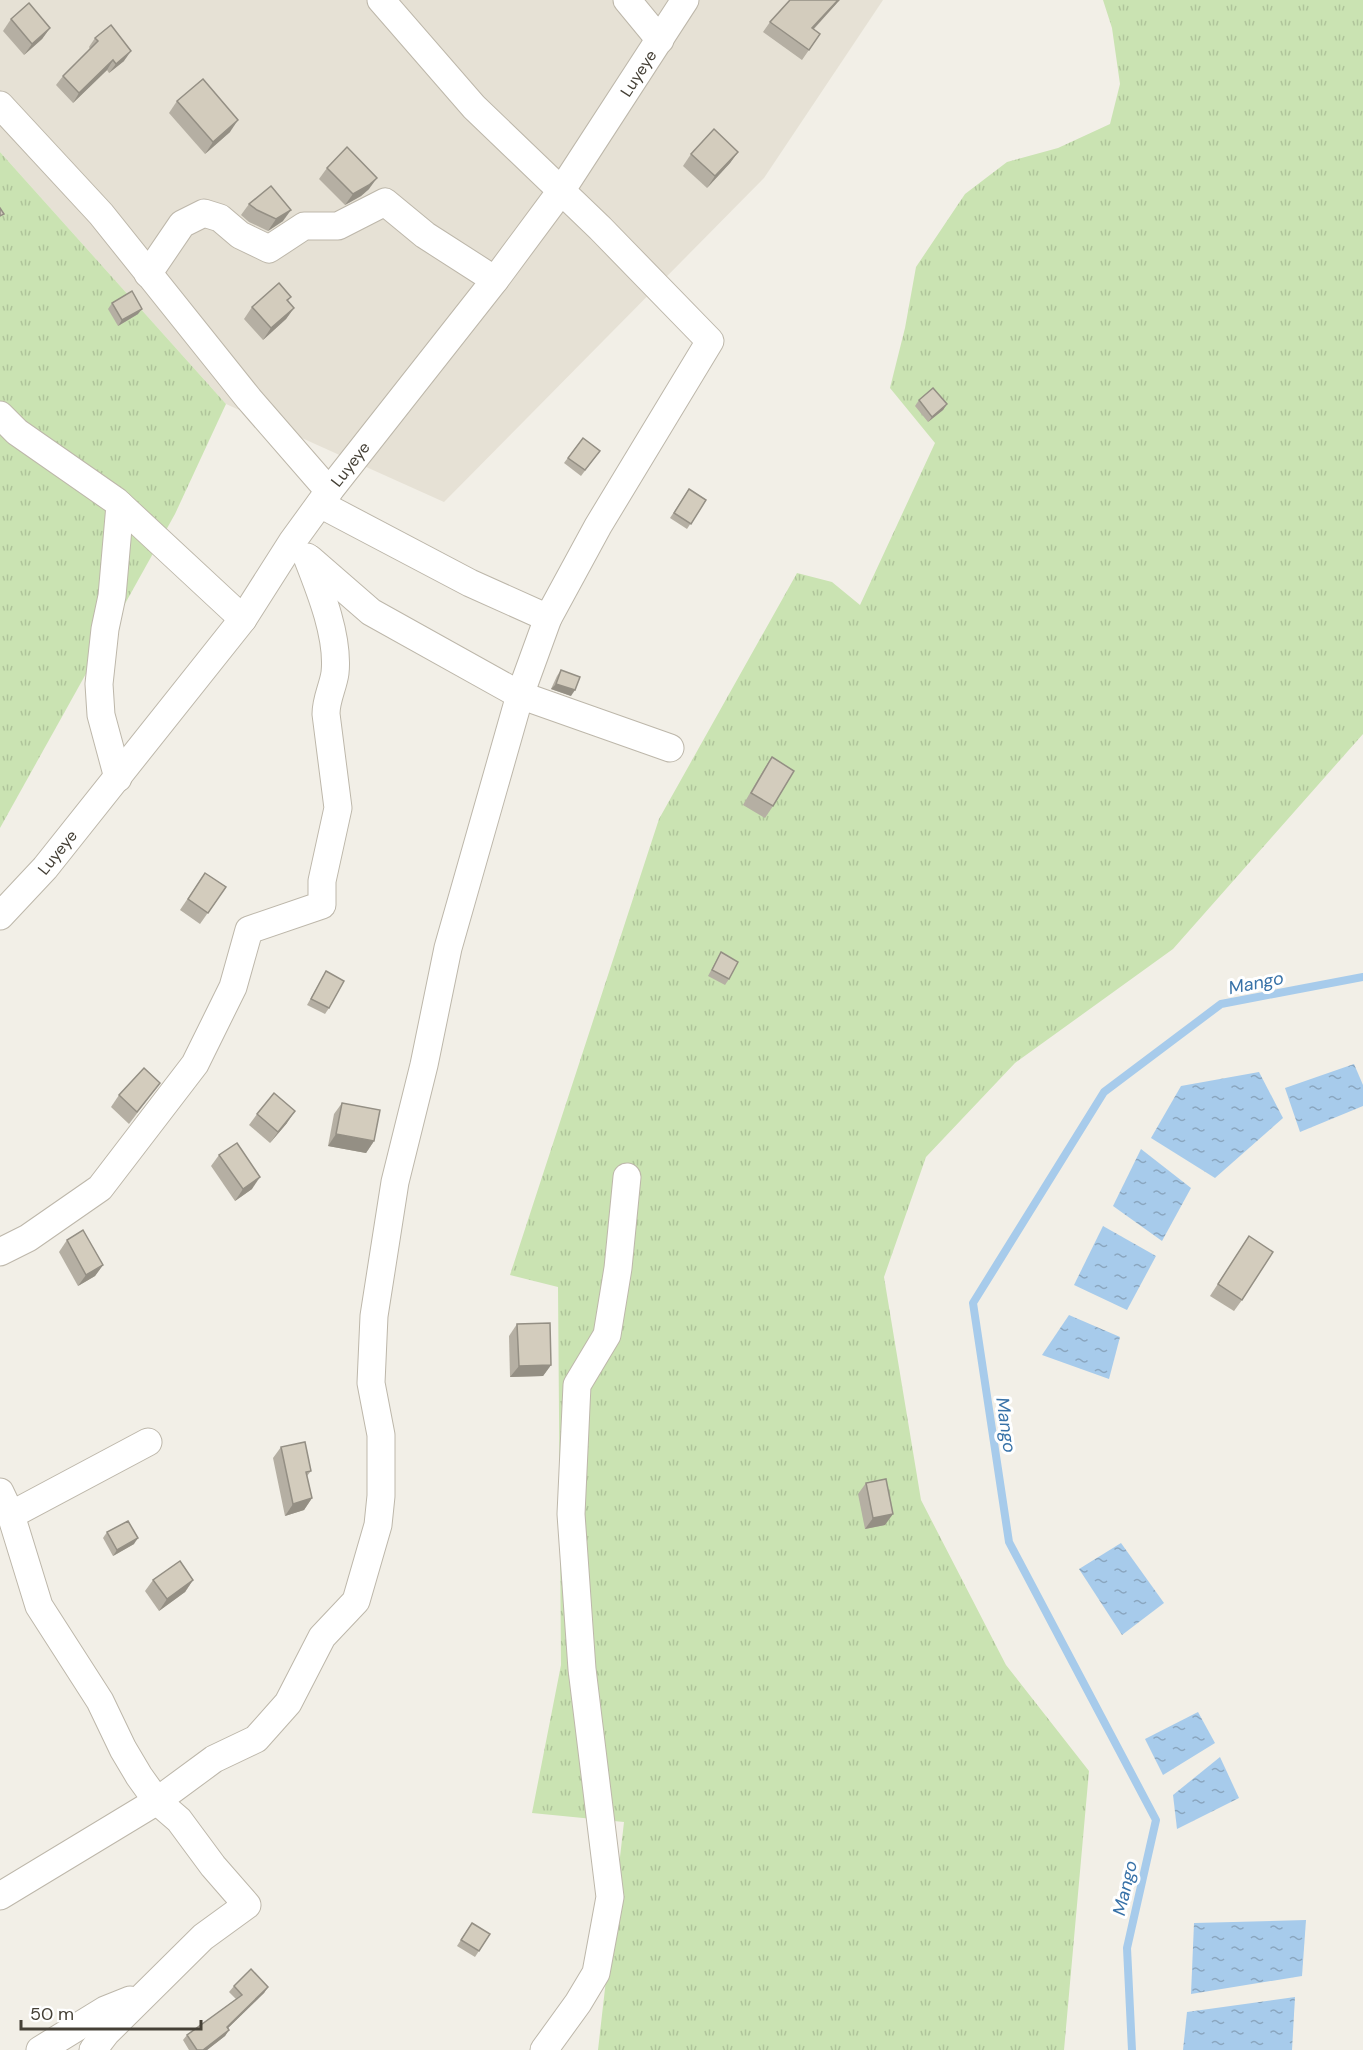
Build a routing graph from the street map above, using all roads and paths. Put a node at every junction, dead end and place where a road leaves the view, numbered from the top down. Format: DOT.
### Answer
graph roads {
  1 [pos="381,0"];
  2 [pos="627,0"];
  3 [pos="685,0"];
  4 [pos="660,40"];
  5 [pos="0,105"];
  6 [pos="561,191"];
  7 [pos="148,274"];
  8 [pos="495,280"];
  9 [pos="0,416"];
  10 [pos="324,497"];
  11 [pos="120,505"];
  12 [pos="299,549"];
  13 [pos="548,618"];
  14 [pos="243,619"];
  15 [pos="520,695"];
  16 [pos="669,748"];
  17 [pos="118,778"];
  18 [pos="0,916"];
  19 [pos="627,1177"];
  20 [pos="0,1252"];
  21 [pos="148,1442"];
  22 [pos="5,1504"];
  23 [pos="157,1801"];
  24 [pos="0,1896"];
  25 [pos="144,1995"];
  26 [pos="40,2050"];
  27 [pos="93,2050"];
  28 [pos="544,2050"];
  1 -- 6 [label="street"];
  2 -- 4 [label="street"];
  3 -- 4 [label="street, Luyeye"];
  4 -- 6 [label="street, Luyeye"];
  5 -- 7 [label="street"];
  6 -- 8 [label="street, Luyeye"];
  6 -- 13 [label="street"];
  7 -- 8 [label="street"];
  7 -- 10 [label="street"];
  8 -- 10 [label="street, Luyeye"];
  9 -- 11 [label="street"];
  10 -- 12 [label="street, Luyeye"];
  10 -- 13 [label="street"];
  11 -- 14 [label="street"];
  11 -- 17 [label="street"];
  12 -- 14 [label="street, Luyeye"];
  12 -- 15 [label="street"];
  12 -- 20 [label="street"];
  13 -- 15 [label="street"];
  14 -- 17 [label="street, Luyeye"];
  15 -- 16 [label="street"];
  15 -- 23 [label="street"];
  17 -- 18 [label="street, Luyeye"];
  19 -- 28 [label="street"];
  21 -- 22 [label="street"];
  22 -- 23 [label="street"];
  23 -- 24 [label="street"];
  23 -- 25 [label="street"];
  25 -- 26 [label="street"];
  25 -- 27 [label="street"];
}
